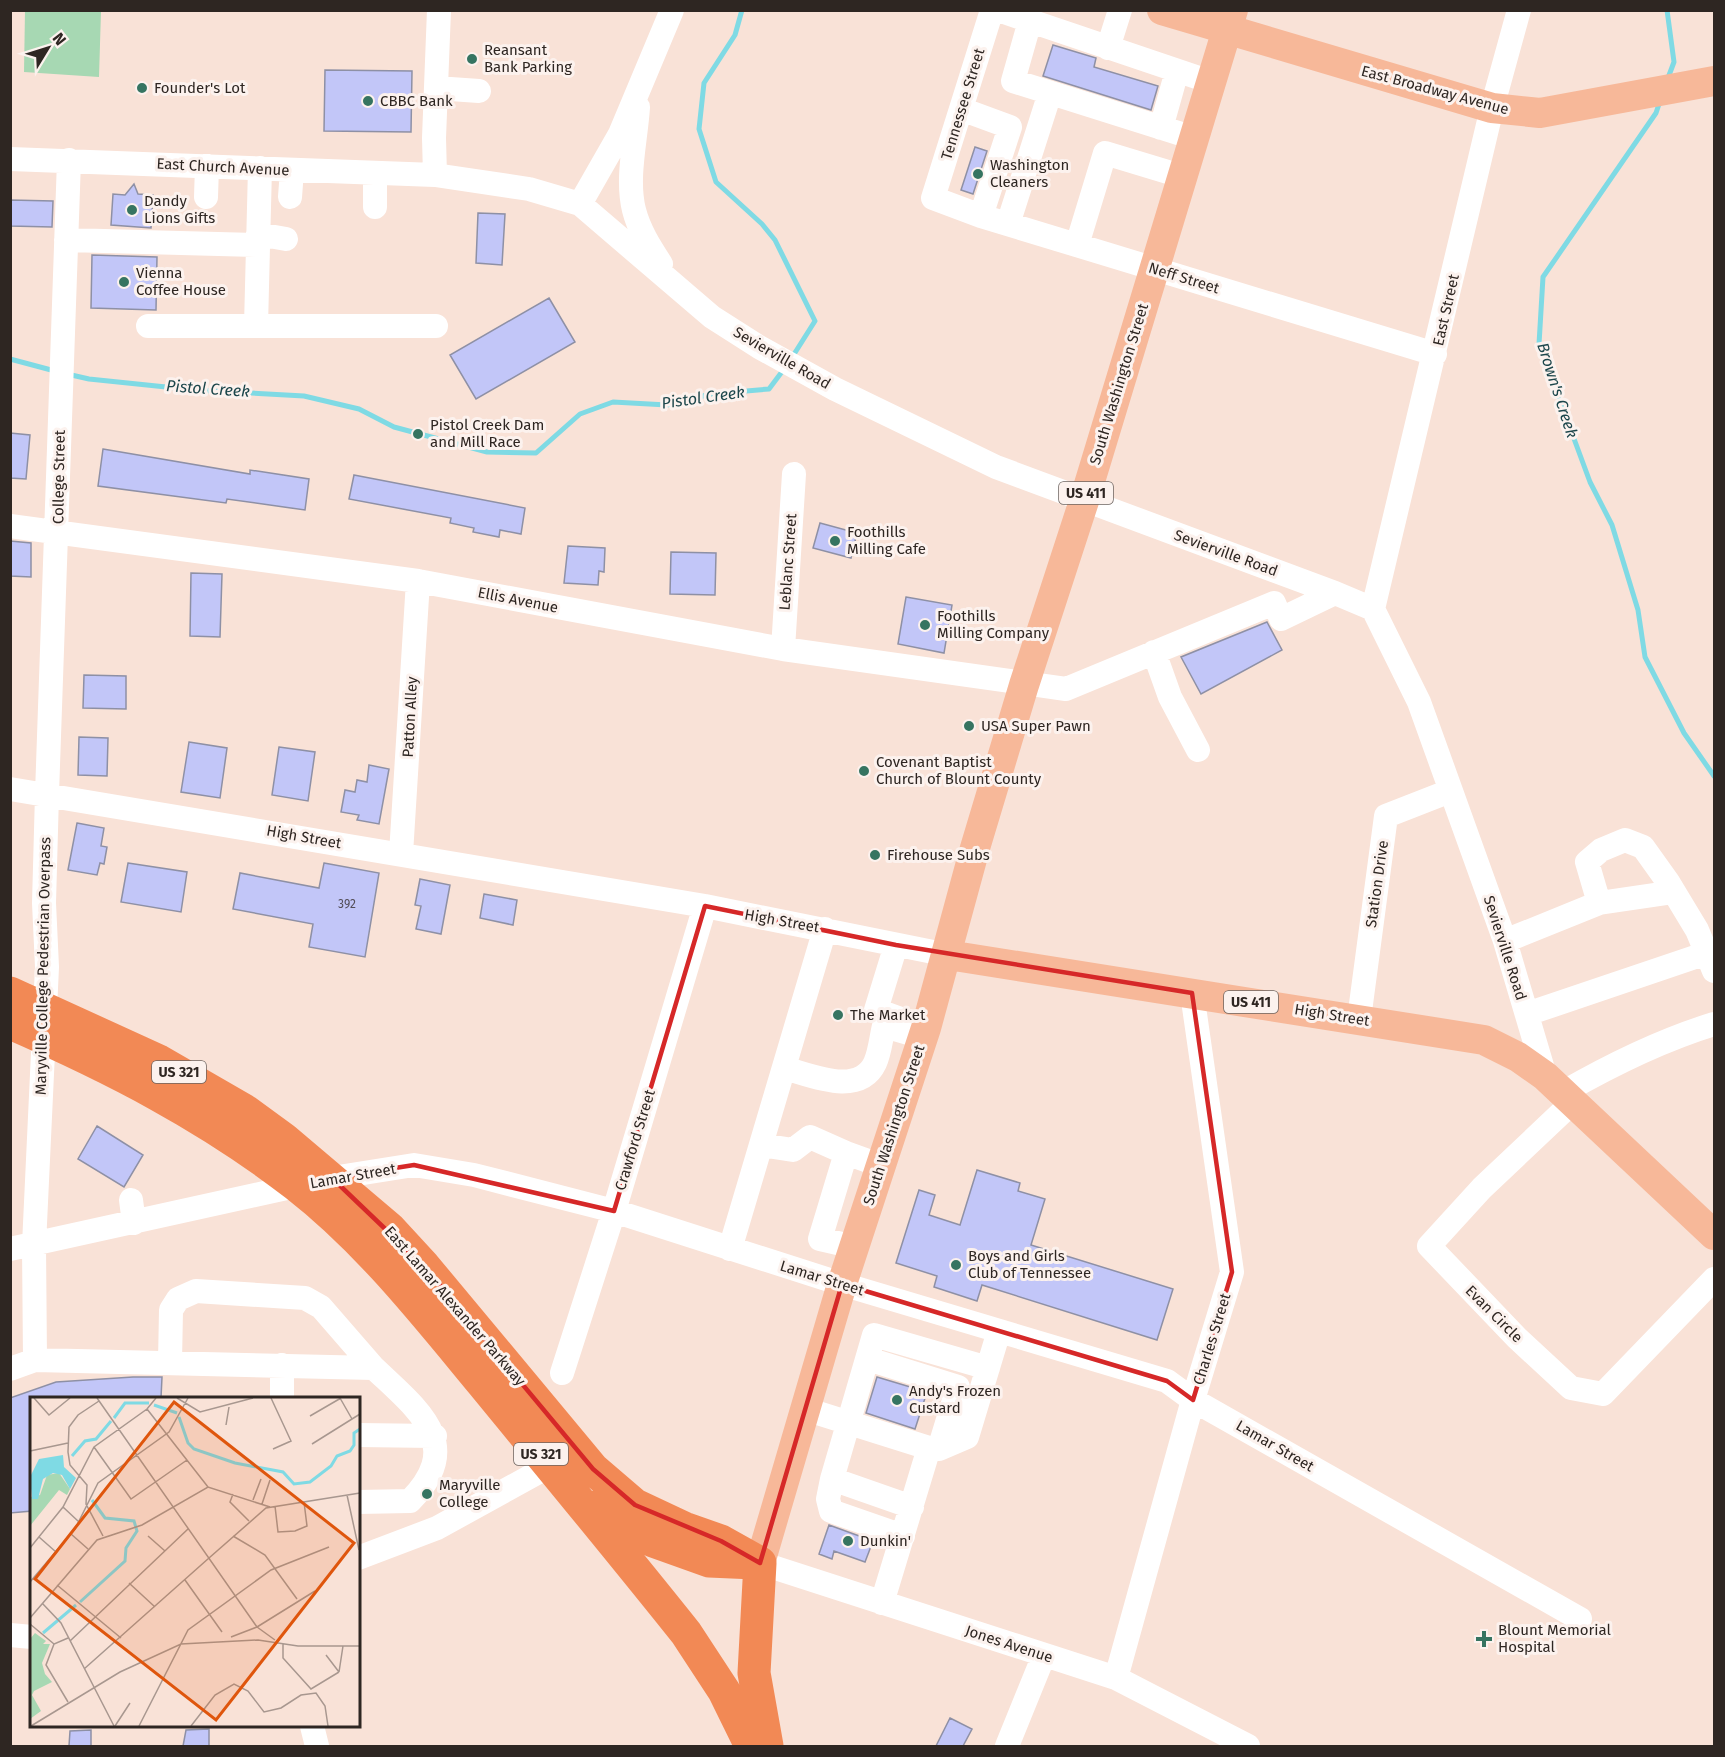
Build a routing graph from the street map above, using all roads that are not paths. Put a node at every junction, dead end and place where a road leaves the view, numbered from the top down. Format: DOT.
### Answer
graph roads {
  1 [pos="439,10"];
  2 [pos="672,10"];
  3 [pos="992,10"];
  4 [pos="998,10"];
  5 [pos="1120,10"];
  6 [pos="1161,10"];
  7 [pos="1519,10"];
  8 [pos="1030,21"];
  9 [pos="1229,21"];
  10 [pos="1108,48"];
  11 [pos="1177,71"];
  12 [pos="1210,82"];
  13 [pos="1706,82"];
  14 [pos="436,88"];
  15 [pos="639,88"];
  16 [pos="479,91"];
  17 [pos="1050,93"];
  18 [pos="1492,108"];
  19 [pos="961,109"];
  20 [pos="1161,128"];
  21 [pos="1194,138"];
  22 [pos="10,159"];
  23 [pos="69,160"];
  24 [pos="207,166"];
  25 [pos="260,168"];
  26 [pos="292,170"];
  27 [pos="375,173"];
  28 [pos="435,176"];
  29 [pos="1181,176"];
  30 [pos="206,197"];
  31 [pos="290,198"];
  32 [pos="933,198"];
  33 [pos="580,204"];
  34 [pos="375,207"];
  35 [pos="981,216"];
  36 [pos="1008,224"];
  37 [pos="286,239"];
  38 [pos="66,240"];
  39 [pos="258,240"];
  40 [pos="1077,246"];
  41 [pos="1153,269"];
  42 [pos="673,284"];
  43 [pos="148,326"];
  44 [pos="256,326"];
  45 [pos="436,326"];
  46 [pos="1436,354"];
  47 [pos="794,474"];
  48 [pos="1084,501"];
  49 [pos="10,526"];
  50 [pos="58,531"];
  51 [pos="418,581"];
  52 [pos="1335,593"];
  53 [pos="1373,609"];
  54 [pos="783,649"];
  55 [pos="1154,652"];
  56 [pos="1024,685"];
  57 [pos="1198,750"];
  58 [pos="10,789"];
  59 [pos="1450,791"];
  60 [pos="47,794"];
  61 [pos="401,854"];
  62 [pos="1674,892"];
  63 [pos="1599,903"];
  64 [pos="705,906"];
  65 [pos="825,929"];
  66 [pos="1505,941"];
  67 [pos="896,945"];
  68 [pos="948,955"];
  69 [pos="1711,962"];
  70 [pos="10,993"];
  71 [pos="1192,993"];
  72 [pos="1527,1014"];
  73 [pos="1359,1019"];
  74 [pos="10,1023"];
  75 [pos="1714,1024"];
  76 [pos="924,1032"];
  77 [pos="875,1063"];
  78 [pos="784,1068"];
  79 [pos="910,1078"];
  80 [pos="1561,1090"];
  81 [pos="761,1145"];
  82 [pos="846,1153"];
  83 [pos="882,1166"];
  84 [pos="332,1178"];
  85 [pos="298,1186"];
  86 [pos="614,1211"];
  87 [pos="1714,1235"];
  88 [pos="22,1247"];
  89 [pos="855,1247"];
  90 [pos="730,1249"];
  91 [pos="1714,1279"];
  92 [pos="842,1284"];
  93 [pos="999,1331"];
  94 [pos="868,1359"];
  95 [pos="35,1360"];
  96 [pos="170,1362"];
  97 [pos="282,1365"];
  98 [pos="374,1368"];
  99 [pos="988,1368"];
  100 [pos="10,1369"];
  101 [pos="562,1373"];
  102 [pos="282,1397"];
  103 [pos="1193,1400"];
  104 [pos="805,1409"];
  105 [pos="849,1423"];
  106 [pos="360,1435"];
  107 [pos="435,1436"];
  108 [pos="934,1448"];
  109 [pos="563,1458"];
  110 [pos="832,1479"];
  111 [pos="360,1502"];
  112 [pos="912,1507"];
  113 [pos="903,1536"];
  114 [pos="360,1557"];
  115 [pos="760,1563"];
  116 [pos="882,1603"];
  117 [pos="1580,1619"];
  118 [pos="10,1635"];
  119 [pos="30,1636"];
  120 [pos="1044,1655"];
  121 [pos="1116,1678"];
  122 [pos="312,1727"];
  123 [pos="316,1746"];
  124 [pos="751,1746"];
  125 [pos="767,1746"];
  126 [pos="1007,1746"];
  127 [pos="1248,1746"];
  1 -- 14 [label="street"];
  2 -- 15 [label="street"];
  3 -- 19 [label="street, Tennessee Street"];
  4 -- 8 [label="street"];
  5 -- 10 [label="street"];
  6 -- 9 [label="main road, East Broadway Avenue"];
  7 -- 18 [label="street, East Street"];
  8 -- 10 [label="street"];
  8 -- 17 [label="street"];
  9 -- 12 [label="main road, South Washington Street / US 411"];
  9 -- 18 [label="main road, East Broadway Avenue"];
  10 -- 11 [label="street"];
  11 -- 12 [label="street"];
  11 -- 20 [label="street"];
  12 -- 21 [label="main road, South Washington Street / US 411"];
  13 -- 18 [label="main road, East Broadway Avenue"];
  14 -- 16 [label="street"];
  14 -- 28 [label="street"];
  15 -- 33 [label="street"];
  15 -- 42 [label="street"];
  17 -- 20 [label="street"];
  17 -- 36 [label="street"];
  18 -- 46 [label="street, East Street"];
  19 -- 32 [label="street, Tennessee Street"];
  19 -- 35 [label="street"];
  20 -- 21 [label="street"];
  21 -- 29 [label="main road, South Washington Street / US 411"];
  22 -- 23 [label="street, East Church Avenue"];
  23 -- 24 [label="street, East Church Avenue"];
  23 -- 38 [label="street, College Street"];
  24 -- 25 [label="street, East Church Avenue"];
  24 -- 30 [label="street"];
  25 -- 26 [label="street, East Church Avenue"];
  25 -- 39 [label="street"];
  26 -- 27 [label="street, East Church Avenue"];
  26 -- 31 [label="street"];
  27 -- 28 [label="street, East Church Avenue"];
  27 -- 34 [label="street"];
  28 -- 33 [label="street, Sevierville Road"];
  29 -- 40 [label="street"];
  29 -- 41 [label="main road, South Washington Street / US 411"];
  32 -- 35 [label="street, Neff Street"];
  33 -- 42 [label="street, Sevierville Road"];
  35 -- 36 [label="street, Neff Street"];
  36 -- 40 [label="street, Neff Street"];
  37 -- 39 [label="street"];
  38 -- 39 [label="street"];
  38 -- 50 [label="street, College Street"];
  39 -- 44 [label="street"];
  40 -- 41 [label="street, Neff Street"];
  41 -- 46 [label="street, Neff Street"];
  41 -- 48 [label="main road, South Washington Street / US 411"];
  42 -- 48 [label="street, Sevierville Road"];
  43 -- 44 [label="street"];
  44 -- 45 [label="street"];
  46 -- 53 [label="street, East Street"];
  47 -- 54 [label="street, Leblanc Street"];
  48 -- 52 [label="street, Sevierville Road"];
  48 -- 56 [label="main road, South Washington Street / US 411"];
  49 -- 50 [label="street, Ellis Avenue"];
  50 -- 51 [label="street, Ellis Avenue"];
  50 -- 60 [label="street, College Street"];
  51 -- 54 [label="street, Ellis Avenue"];
  51 -- 61 [label="street, Patton Alley"];
  52 -- 53 [label="street, Sevierville Road"];
  52 -- 55 [label="street, Ellis Avenue"];
  53 -- 59 [label="street, Sevierville Road"];
  54 -- 56 [label="street, Ellis Avenue"];
  55 -- 56 [label="street, Ellis Avenue"];
  55 -- 57 [label="street"];
  56 -- 68 [label="main road, South Washington Street / US 411"];
  58 -- 60 [label="street, High Street"];
  59 -- 66 [label="street, Sevierville Road"];
  59 -- 73 [label="street, Station Drive"];
  60 -- 61 [label="street, High Street"];
  60 -- 88 [label="street, Maryville College Pedestrian Overpass"];
  61 -- 64 [label="street, High Street"];
  62 -- 63 [label="street"];
  62 -- 63 [label="street"];
  62 -- 69 [label="street"];
  63 -- 66 [label="street"];
  64 -- 65 [label="street, High Street"];
  64 -- 86 [label="street, Crawford Street"];
  65 -- 67 [label="street, High Street"];
  65 -- 78 [label="street"];
  66 -- 72 [label="street, Sevierville Road"];
  67 -- 68 [label="street, High Street"];
  67 -- 76 [label="street"];
  68 -- 71 [label="main road, High Street / US 411"];
  68 -- 76 [label="main road, South Washington Street"];
  69 -- 72 [label="street"];
  70 -- 84 [label="highway, East Lamar Alexander Parkway / US 321"];
  71 -- 73 [label="main road, High Street / US 411"];
  71 -- 103 [label="street, Charles Street"];
  72 -- 80 [label="street, Sevierville Road"];
  73 -- 80 [label="main road, High Street / US 411"];
  74 -- 85 [label="highway, East Lamar Alexander Parkway / US 321"];
  75 -- 80 [label="street"];
  76 -- 77 [label="street"];
  76 -- 79 [label="main road, South Washington Street"];
  77 -- 78 [label="street"];
  77 -- 79 [label="street"];
  78 -- 81 [label="street"];
  79 -- 83 [label="main road, South Washington Street"];
  80 -- 87 [label="main road, US 411"];
  80 -- 91 [label="street, Evan Circle"];
  81 -- 82 [label="street"];
  81 -- 90 [label="street"];
  82 -- 83 [label="street"];
  82 -- 89 [label="street"];
  83 -- 89 [label="main road, South Washington Street"];
  84 -- 85 [label="street, Lamar Street"];
  84 -- 86 [label="street, Lamar Street"];
  84 -- 109 [label="highway, East Lamar Alexander Parkway / US 321"];
  85 -- 88 [label="street, Lamar Street"];
  85 -- 109 [label="highway, East Lamar Alexander Parkway / US 321"];
  86 -- 90 [label="street, Lamar Street"];
  86 -- 101 [label="street, Crawford Street"];
  88 -- 95 [label="street, Maryville College Pedestrian Overpass"];
  89 -- 92 [label="main road, South Washington Street"];
  90 -- 92 [label="street, Lamar Street"];
  92 -- 93 [label="street, Lamar Street"];
  92 -- 104 [label="main road, South Washington Street"];
  93 -- 99 [label="street"];
  93 -- 103 [label="street, Lamar Street"];
  94 -- 99 [label="street"];
  94 -- 105 [label="street"];
  94 -- 108 [label="street"];
  95 -- 96 [label="street"];
  95 -- 100 [label="street"];
  96 -- 97 [label="street"];
  96 -- 98 [label="street"];
  97 -- 98 [label="street"];
  97 -- 102 [label="street"];
  98 -- 107 [label="street"];
  99 -- 108 [label="street"];
  103 -- 117 [label="street, Lamar Street"];
  103 -- 121 [label="street, Charles Street"];
  104 -- 105 [label="street"];
  104 -- 115 [label="main road, South Washington Street"];
  105 -- 108 [label="street"];
  105 -- 110 [label="street"];
  106 -- 107 [label="street"];
  107 -- 111 [label="street"];
  108 -- 112 [label="street"];
  109 -- 114 [label="street"];
  109 -- 115 [label="highway, East Lamar Alexander Parkway / US 321"];
  109 -- 124 [label="highway, East Lamar Alexander Parkway / US 321"];
  110 -- 112 [label="street"];
  110 -- 113 [label="street"];
  112 -- 113 [label="street"];
  113 -- 116 [label="street"];
  115 -- 116 [label="street, Jones Avenue"];
  115 -- 125 [label="highway"];
  116 -- 120 [label="street, Jones Avenue"];
  118 -- 119 [label="street"];
  120 -- 121 [label="street, Jones Avenue"];
  120 -- 126 [label="street"];
  121 -- 127 [label="street, Jones Avenue"];
  122 -- 123 [label="street"];
}
